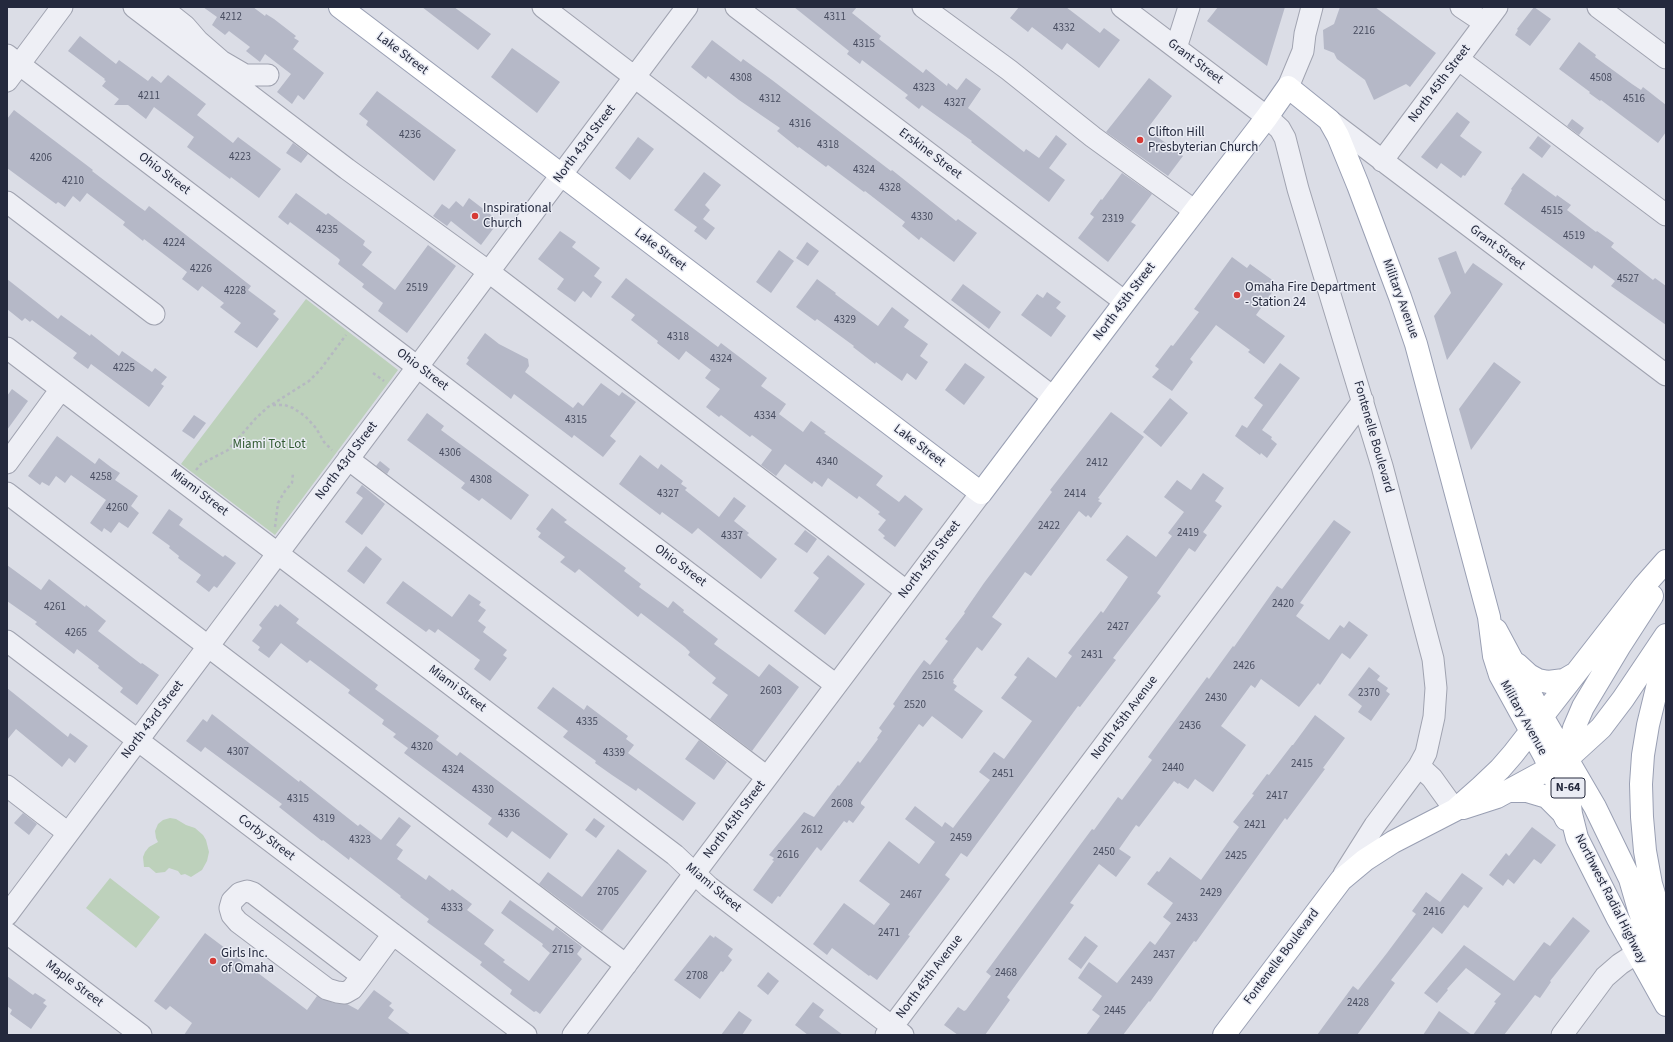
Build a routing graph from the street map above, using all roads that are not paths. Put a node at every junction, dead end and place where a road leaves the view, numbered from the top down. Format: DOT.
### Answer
graph roads {
  1 [pos="62,7"];
  2 [pos="134,7"];
  3 [pos="161,7"];
  4 [pos="340,7"];
  5 [pos="543,7"];
  6 [pos="687,7"];
  7 [pos="736,7"];
  8 [pos="922,7"];
  9 [pos="1122,7"];
  10 [pos="1189,7"];
  11 [pos="1312,7"];
  12 [pos="1461,7"];
  13 [pos="1598,7"];
  14 [pos="1491,15"];
  15 [pos="1176,48"];
  16 [pos="1666,58"];
  17 [pos="1458,59"];
  18 [pos="13,60"];
  19 [pos="268,75"];
  20 [pos="635,77"];
  21 [pos="7,81"];
  22 [pos="1288,88"];
  23 [pos="1267,118"];
  24 [pos="1329,120"];
  25 [pos="1382,161"];
  26 [pos="561,176"];
  27 [pos="7,202"];
  28 [pos="1194,211"];
  29 [pos="1666,215"];
  30 [pos="489,272"];
  31 [pos="1125,302"];
  32 [pos="154,314"];
  33 [pos="7,348"];
  34 [pos="418,367"];
  35 [pos="1666,376"];
  36 [pos="62,389"];
  37 [pos="1053,397"];
  38 [pos="1363,401"];
  39 [pos="342,456"];
  40 [pos="7,463"];
  41 [pos="7,493"];
  42 [pos="981,493"];
  43 [pos="278,553"];
  44 [pos="1666,561"];
  45 [pos="1666,574"];
  46 [pos="906,591"];
  47 [pos="1489,617"];
  48 [pos="1666,635"];
  49 [pos="7,640"];
  50 [pos="208,647"];
  51 [pos="1512,660"];
  52 [pos="1666,663"];
  53 [pos="1576,673"];
  54 [pos="836,685"];
  55 [pos="1662,691"];
  56 [pos="1536,724"];
  57 [pos="138,740"];
  58 [pos="1559,764"];
  59 [pos="1419,766"];
  60 [pos="767,777"];
  61 [pos="7,786"];
  62 [pos="1508,791"];
  63 [pos="1454,810"];
  64 [pos="68,833"];
  65 [pos="1577,838"];
  66 [pos="694,874"];
  67 [pos="1341,880"];
  68 [pos="7,915"];
  69 [pos="7,933"];
  70 [pos="393,934"];
  71 [pos="1666,934"];
  72 [pos="1636,953"];
  73 [pos="626,964"];
  74 [pos="1666,970"];
  75 [pos="362,976"];
  76 [pos="1666,1005"];
  77 [pos="894,1032"];
  78 [pos="141,1035"];
  79 [pos="526,1035"];
  80 [pos="574,1035"];
  81 [pos="1224,1035"];
  82 [pos="1562,1035"];
  1 -- 18 [label="street"];
  2 -- 30 [label="street"];
  3 -- 19 [label="street"];
  4 -- 26 [label="main road, Lake Street"];
  5 -- 20 [label="street"];
  6 -- 20 [label="street, North 43rd Street"];
  7 -- 31 [label="street, Erskine Street"];
  8 -- 28 [label="street"];
  9 -- 15 [label="street, Grant Street"];
  10 -- 15 [label="street"];
  11 -- 22 [label="street"];
  12 -- 14 [label="street"];
  13 -- 16 [label="street"];
  14 -- 17 [label="street, North 45th Street"];
  15 -- 23 [label="street, Grant Street"];
  17 -- 25 [label="street, North 45th Street"];
  17 -- 29 [label="street"];
  18 -- 21 [label="street"];
  18 -- 34 [label="street, Ohio Street"];
  20 -- 26 [label="street, North 43rd Street"];
  20 -- 37 [label="street"];
  22 -- 23 [label="main road, North 45th Street"];
  22 -- 24 [label="main road, Military Avenue"];
  23 -- 28 [label="main road, North 45th Street"];
  23 -- 38 [label="street, Fontenelle Boulevard"];
  24 -- 25 [label="street, Grant Street"];
  24 -- 47 [label="main road, Military Avenue"];
  25 -- 35 [label="street, Grant Street"];
  26 -- 30 [label="street, North 43rd Street"];
  26 -- 42 [label="main road, Lake Street"];
  27 -- 32 [label="street"];
  28 -- 31 [label="main road, North 45th Street"];
  30 -- 34 [label="street, North 43rd Street"];
  30 -- 46 [label="street"];
  31 -- 37 [label="main road, North 45th Street"];
  33 -- 36 [label="street, Miami Street"];
  34 -- 39 [label="street, North 43rd Street"];
  34 -- 54 [label="street, Ohio Street"];
  36 -- 40 [label="street"];
  36 -- 43 [label="street, Miami Street"];
  37 -- 42 [label="main road, North 45th Street"];
  38 -- 59 [label="street, Fontenelle Boulevard"];
  38 -- 77 [label="street, North 45th Avenue"];
  39 -- 43 [label="street, North 43rd Street"];
  39 -- 60 [label="street"];
  41 -- 50 [label="street"];
  42 -- 46 [label="street, North 45th Street"];
  43 -- 50 [label="street, North 43rd Street"];
  43 -- 66 [label="street, Miami Street"];
  44 -- 53 [label="main road"];
  45 -- 58 [label="main road, Northwest Radial Highway / N-64"];
  46 -- 54 [label="street, North 45th Street"];
  47 -- 51 [label="main road, Military Avenue"];
  47 -- 56 [label="main road, Military Avenue"];
  48 -- 58 [label="main road"];
  49 -- 57 [label="street, Corby Street"];
  50 -- 57 [label="street, North 43rd Street"];
  50 -- 73 [label="street"];
  51 -- 53 [label="main road"];
  51 -- 56 [label="main road, Military Avenue"];
  52 -- 55 [label="main road"];
  53 -- 56 [label="main road"];
  54 -- 60 [label="street, North 45th Street"];
  55 -- 71 [label="main road"];
  56 -- 58 [label="main road, Military Avenue"];
  56 -- 63 [label="main road"];
  57 -- 64 [label="street, North 43rd Street"];
  57 -- 70 [label="street, Corby Street"];
  58 -- 62 [label="main road"];
  58 -- 65 [label="main road, Northwest Radial Highway / N-64"];
  58 -- 74 [label="main road, Military Avenue"];
  59 -- 63 [label="street"];
  59 -- 67 [label="street, Fontenelle Boulevard"];
  60 -- 66 [label="street, North 45th Street"];
  61 -- 64 [label="street"];
  62 -- 63 [label="main road"];
  62 -- 65 [label="main road"];
  63 -- 67 [label="main road, Fontenelle Boulevard"];
  64 -- 68 [label="street, North 43rd Street"];
  65 -- 72 [label="main road, Northwest Radial Highway / N-64"];
  66 -- 73 [label="street, North 45th Street"];
  66 -- 77 [label="street, Miami Street"];
  67 -- 81 [label="main road, Fontenelle Boulevard"];
  69 -- 78 [label="street, Maple Street"];
  70 -- 75 [label="street"];
  70 -- 79 [label="street, Corby Street"];
  72 -- 76 [label="main road, Northwest Radial Highway / N-64"];
  72 -- 82 [label="street"];
  73 -- 80 [label="street, North 45th Street"];
  75 -- 75 [label="street"];
}
